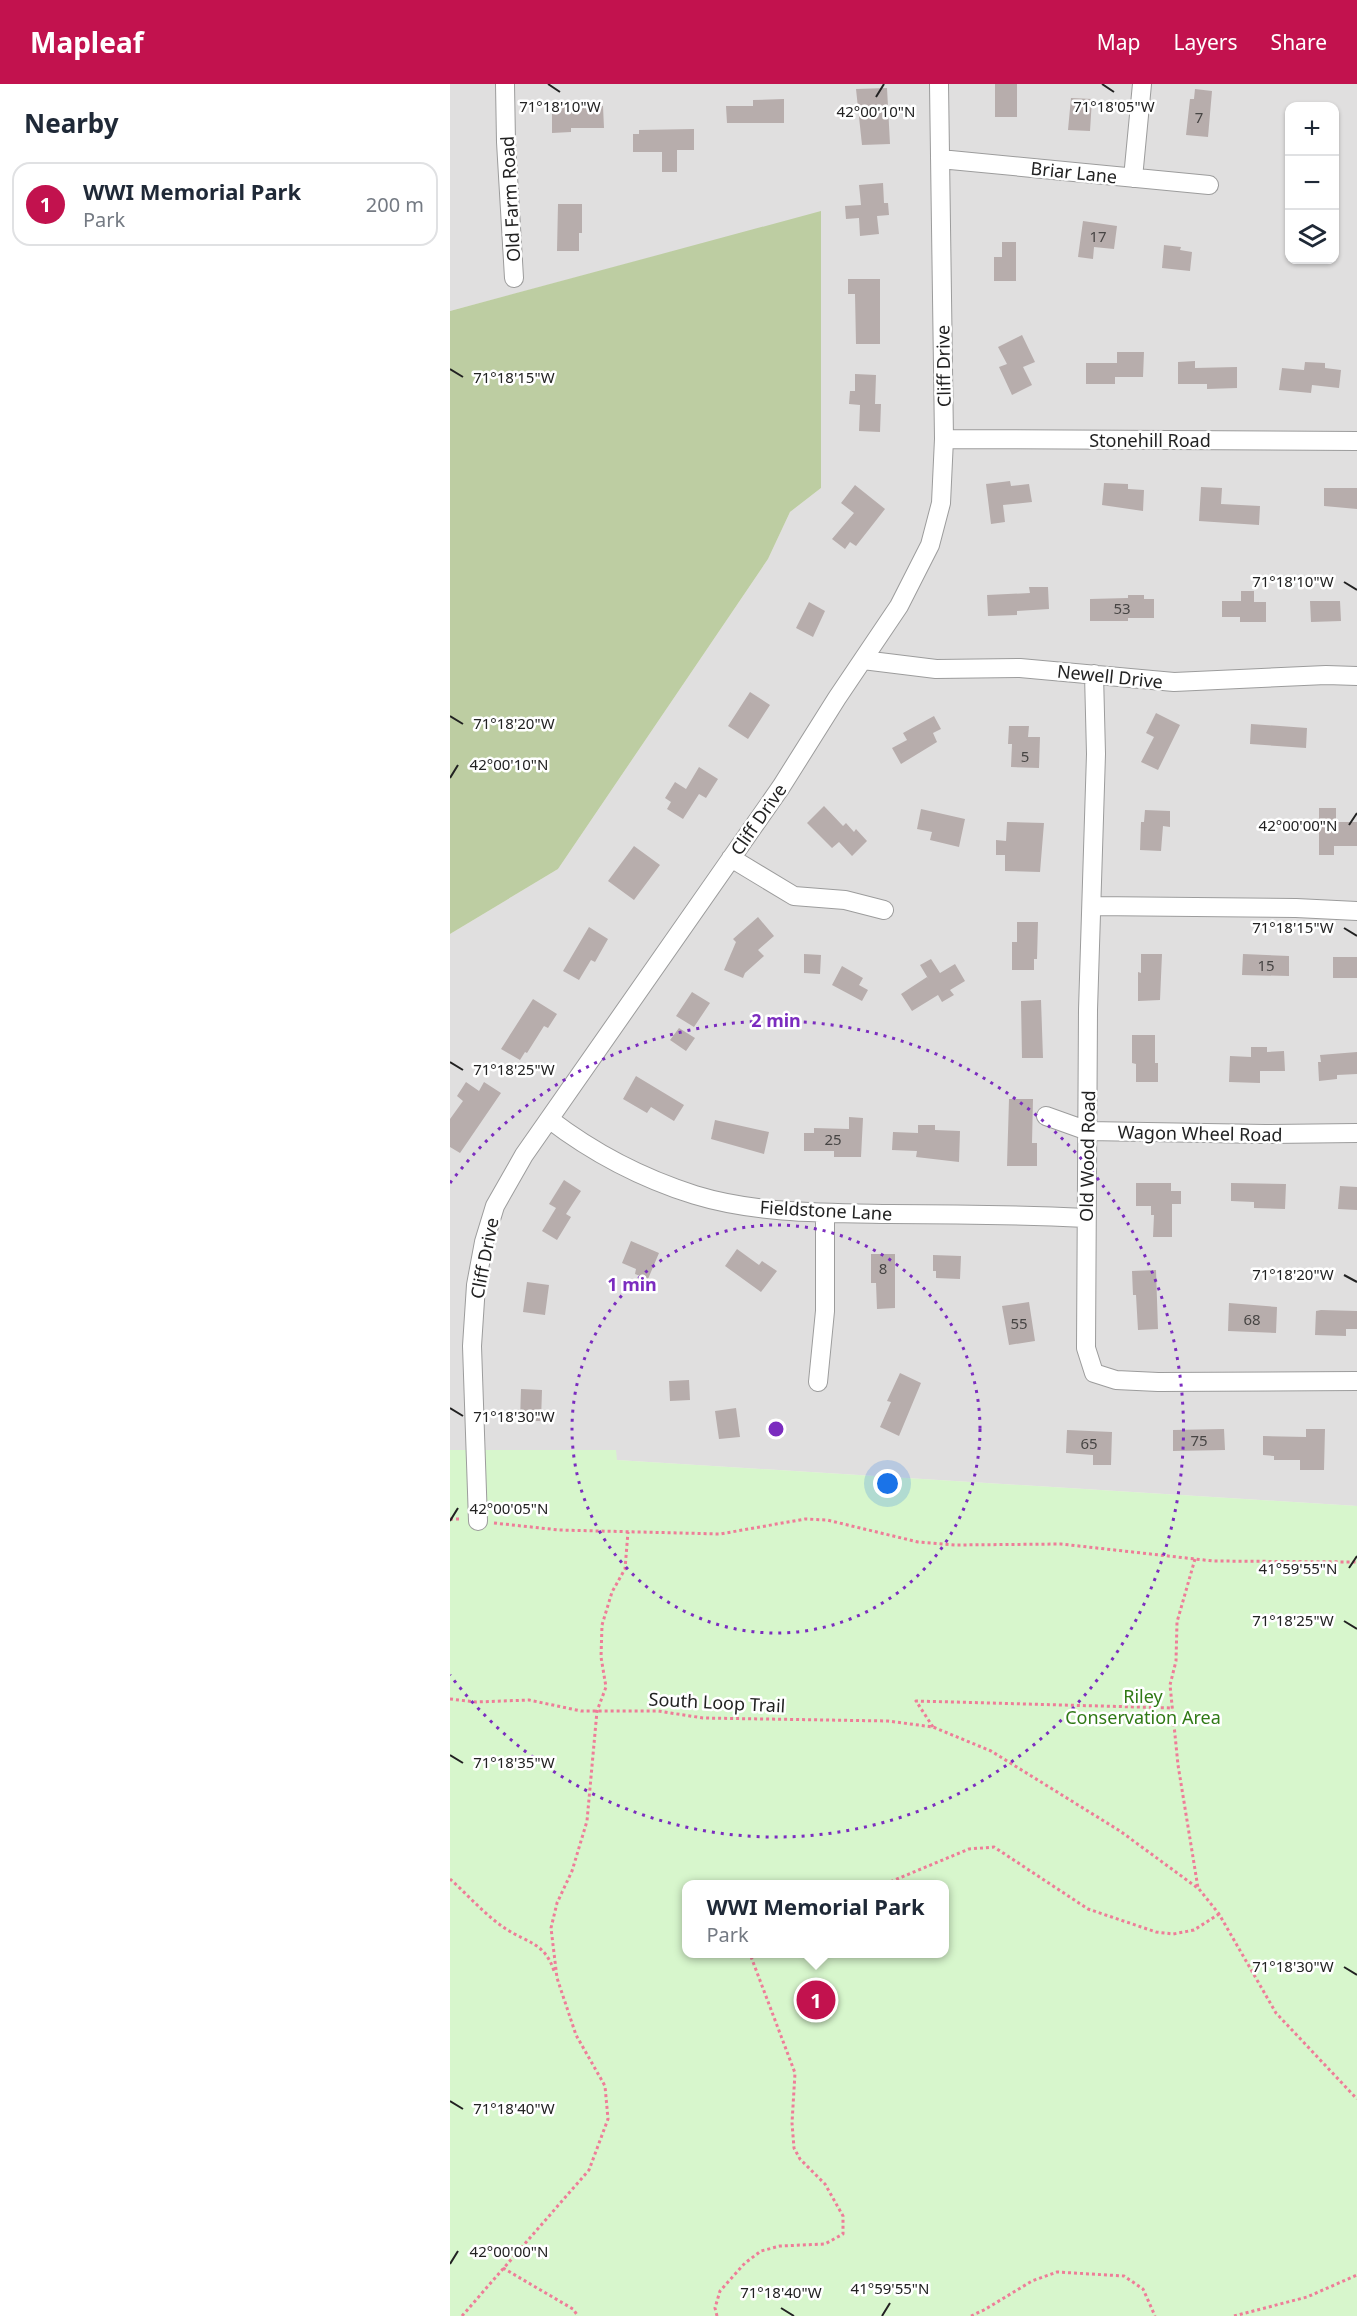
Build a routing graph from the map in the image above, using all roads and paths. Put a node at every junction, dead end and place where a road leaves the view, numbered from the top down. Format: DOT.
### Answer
graph roads {
  1 [pos="505,84"];
  2 [pos="939,84"];
  3 [pos="1142,84"];
  4 [pos="940,159"];
  5 [pos="1133,178"];
  6 [pos="1209,185"];
  7 [pos="514,278"];
  8 [pos="944,439"];
  9 [pos="1357,441"];
  10 [pos="862,660"];
  11 [pos="1094,674"];
  12 [pos="1357,676"];
  13 [pos="731,858"];
  14 [pos="1092,906"];
  15 [pos="884,910"];
  16 [pos="1357,911"];
  17 [pos="1046,1116"];
  18 [pos="549,1119"];
  19 [pos="1088,1131"];
  20 [pos="1357,1133"];
  21 [pos="825,1213"];
  22 [pos="1086,1218"];
  23 [pos="818,1382"];
  24 [pos="1357,1382"];
  25 [pos="450,1519"];
  26 [pos="478,1521"];
  27 [pos="628,1531"];
  28 [pos="1195,1559"];
  29 [pos="1357,1562"];
  30 [pos="450,1699"];
  31 [pos="1173,1708"];
  32 [pos="597,1711"];
  33 [pos="933,1727"];
  34 [pos="450,1879"];
  35 [pos="895,1880"];
  36 [pos="1199,1889"];
  37 [pos="1219,1914"];
  38 [pos="752,1958"];
  39 [pos="557,1978"];
  40 [pos="1357,2098"];
  41 [pos="503,2268"];
  42 [pos="1357,2274"];
  43 [pos="462,2316"];
  44 [pos="578,2316"];
  45 [pos="717,2316"];
  46 [pos="971,2316"];
  47 [pos="1155,2316"];
  48 [pos="1234,2316"];
  1 -- 7 [label="street, Old Farm Road"];
  2 -- 4 [label="street, Cliff Drive"];
  3 -- 5 [label="street"];
  4 -- 5 [label="street, Briar Lane"];
  4 -- 8 [label="street, Cliff Drive"];
  5 -- 6 [label="street, Briar Lane"];
  8 -- 9 [label="street, Stonehill Road"];
  8 -- 10 [label="street, Cliff Drive"];
  10 -- 11 [label="street, Newell Drive"];
  10 -- 13 [label="street, Cliff Drive"];
  11 -- 12 [label="street, Newell Drive"];
  11 -- 14 [label="street, Old Wood Road"];
  13 -- 15 [label="street"];
  13 -- 18 [label="street, Cliff Drive"];
  14 -- 16 [label="street"];
  14 -- 19 [label="street, Old Wood Road"];
  17 -- 19 [label="street, Wagon Wheel Road"];
  18 -- 21 [label="street, Fieldstone Lane"];
  18 -- 26 [label="street, Cliff Drive"];
  19 -- 20 [label="street, Wagon Wheel Road"];
  19 -- 22 [label="street, Old Wood Road"];
  21 -- 22 [label="street, Fieldstone Lane"];
  21 -- 23 [label="street"];
  22 -- 24 [label="street, Old Wood Road"];
  25 -- 26 [label="path"];
  26 -- 27 [label="path"];
  27 -- 28 [label="path"];
  27 -- 32 [label="path"];
  28 -- 29 [label="path"];
  28 -- 31 [label="path"];
  30 -- 32 [label="path, South Loop Trail"];
  31 -- 33 [label="path"];
  31 -- 36 [label="path"];
  32 -- 33 [label="path, South Loop Trail"];
  32 -- 39 [label="path"];
  33 -- 36 [label="path, South Loop Trail"];
  34 -- 39 [label="path"];
  35 -- 37 [label="path"];
  36 -- 37 [label="path, South Loop Trail"];
  37 -- 40 [label="path, South Loop Trail"];
  38 -- 45 [label="path"];
  39 -- 41 [label="path"];
  41 -- 43 [label="path"];
  41 -- 44 [label="path"];
  42 -- 48 [label="path"];
  46 -- 47 [label="path"];
}
